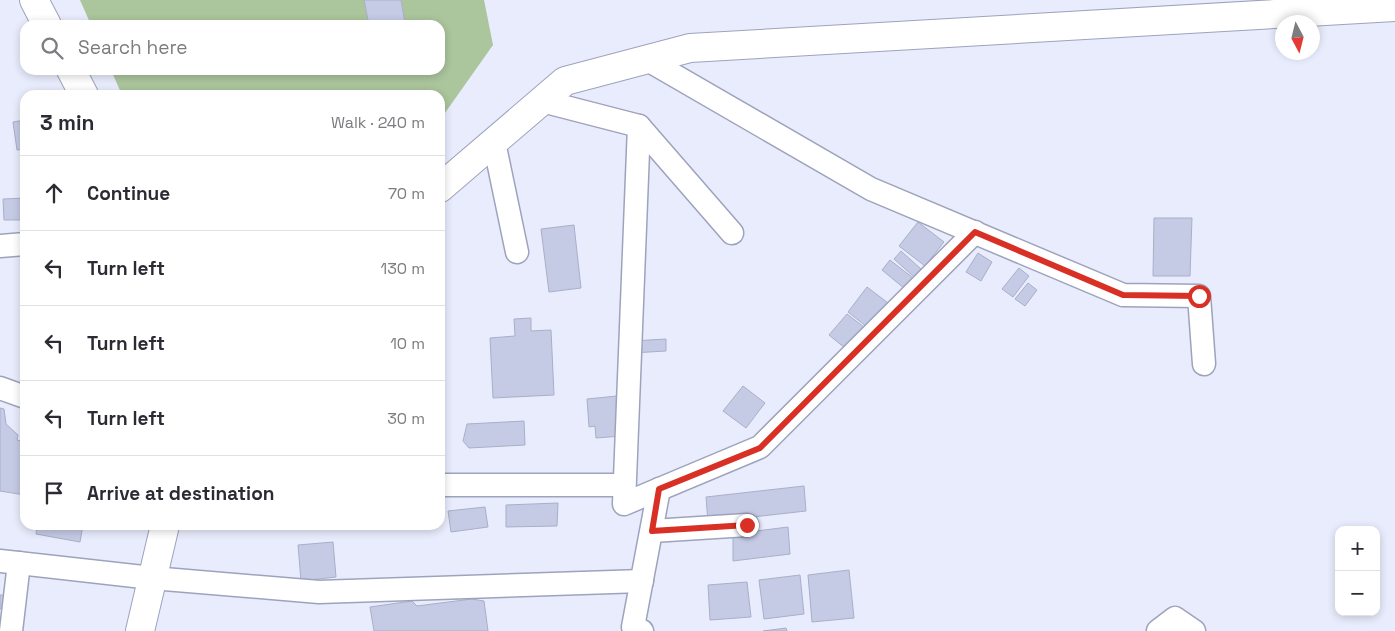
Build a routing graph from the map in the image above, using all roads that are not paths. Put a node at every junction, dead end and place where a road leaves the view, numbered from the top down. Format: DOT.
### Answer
graph roads {
  1 [pos="34,0"];
  2 [pos="1395,7"];
  3 [pos="44,20"];
  4 [pos="646,59"];
  5 [pos="74,75"];
  6 [pos="81,90"];
  7 [pos="542,101"];
  8 [pos="639,126"];
  9 [pos="494,142"];
  10 [pos="445,184"];
  11 [pos="975,232"];
  12 [pos="732,233"];
  13 [pos="20,244"];
  14 [pos="0,246"];
  15 [pos="517,252"];
  16 [pos="1204,364"];
  17 [pos="0,388"];
  18 [pos="20,395"];
  19 [pos="445,485"];
  20 [pos="624,485"];
  21 [pos="659,489"];
  22 [pos="747,525"];
  23 [pos="164,530"];
  24 [pos="652,531"];
  25 [pos="9,562"];
  26 [pos="152,578"];
  27 [pos="642,581"];
  28 [pos="11,631"];
  29 [pos="140,631"];
  30 [pos="642,631"];
  31 [pos="1158,631"];
  32 [pos="1194,631"];
  1 -- 3 [label="main road"];
  2 -- 4 [label="main road"];
  4 -- 7 [label="main road"];
  4 -- 11 [label="street"];
  5 -- 6 [label="main road"];
  7 -- 8 [label="street"];
  7 -- 9 [label="main road"];
  8 -- 12 [label="street"];
  8 -- 20 [label="street"];
  9 -- 10 [label="main road"];
  9 -- 15 [label="street"];
  11 -- 16 [label="street"];
  11 -- 21 [label="street"];
  13 -- 14 [label="street"];
  17 -- 18 [label="street"];
  19 -- 20 [label="street"];
  20 -- 21 [label="street"];
  21 -- 24 [label="street"];
  22 -- 24 [label="street"];
  23 -- 26 [label="main road"];
  24 -- 27 [label="street"];
  25 -- 26 [label="street"];
  25 -- 28 [label="street"];
  26 -- 27 [label="street"];
  26 -- 29 [label="main road"];
  27 -- 30 [label="street"];
  31 -- 32 [label="street"];
}
